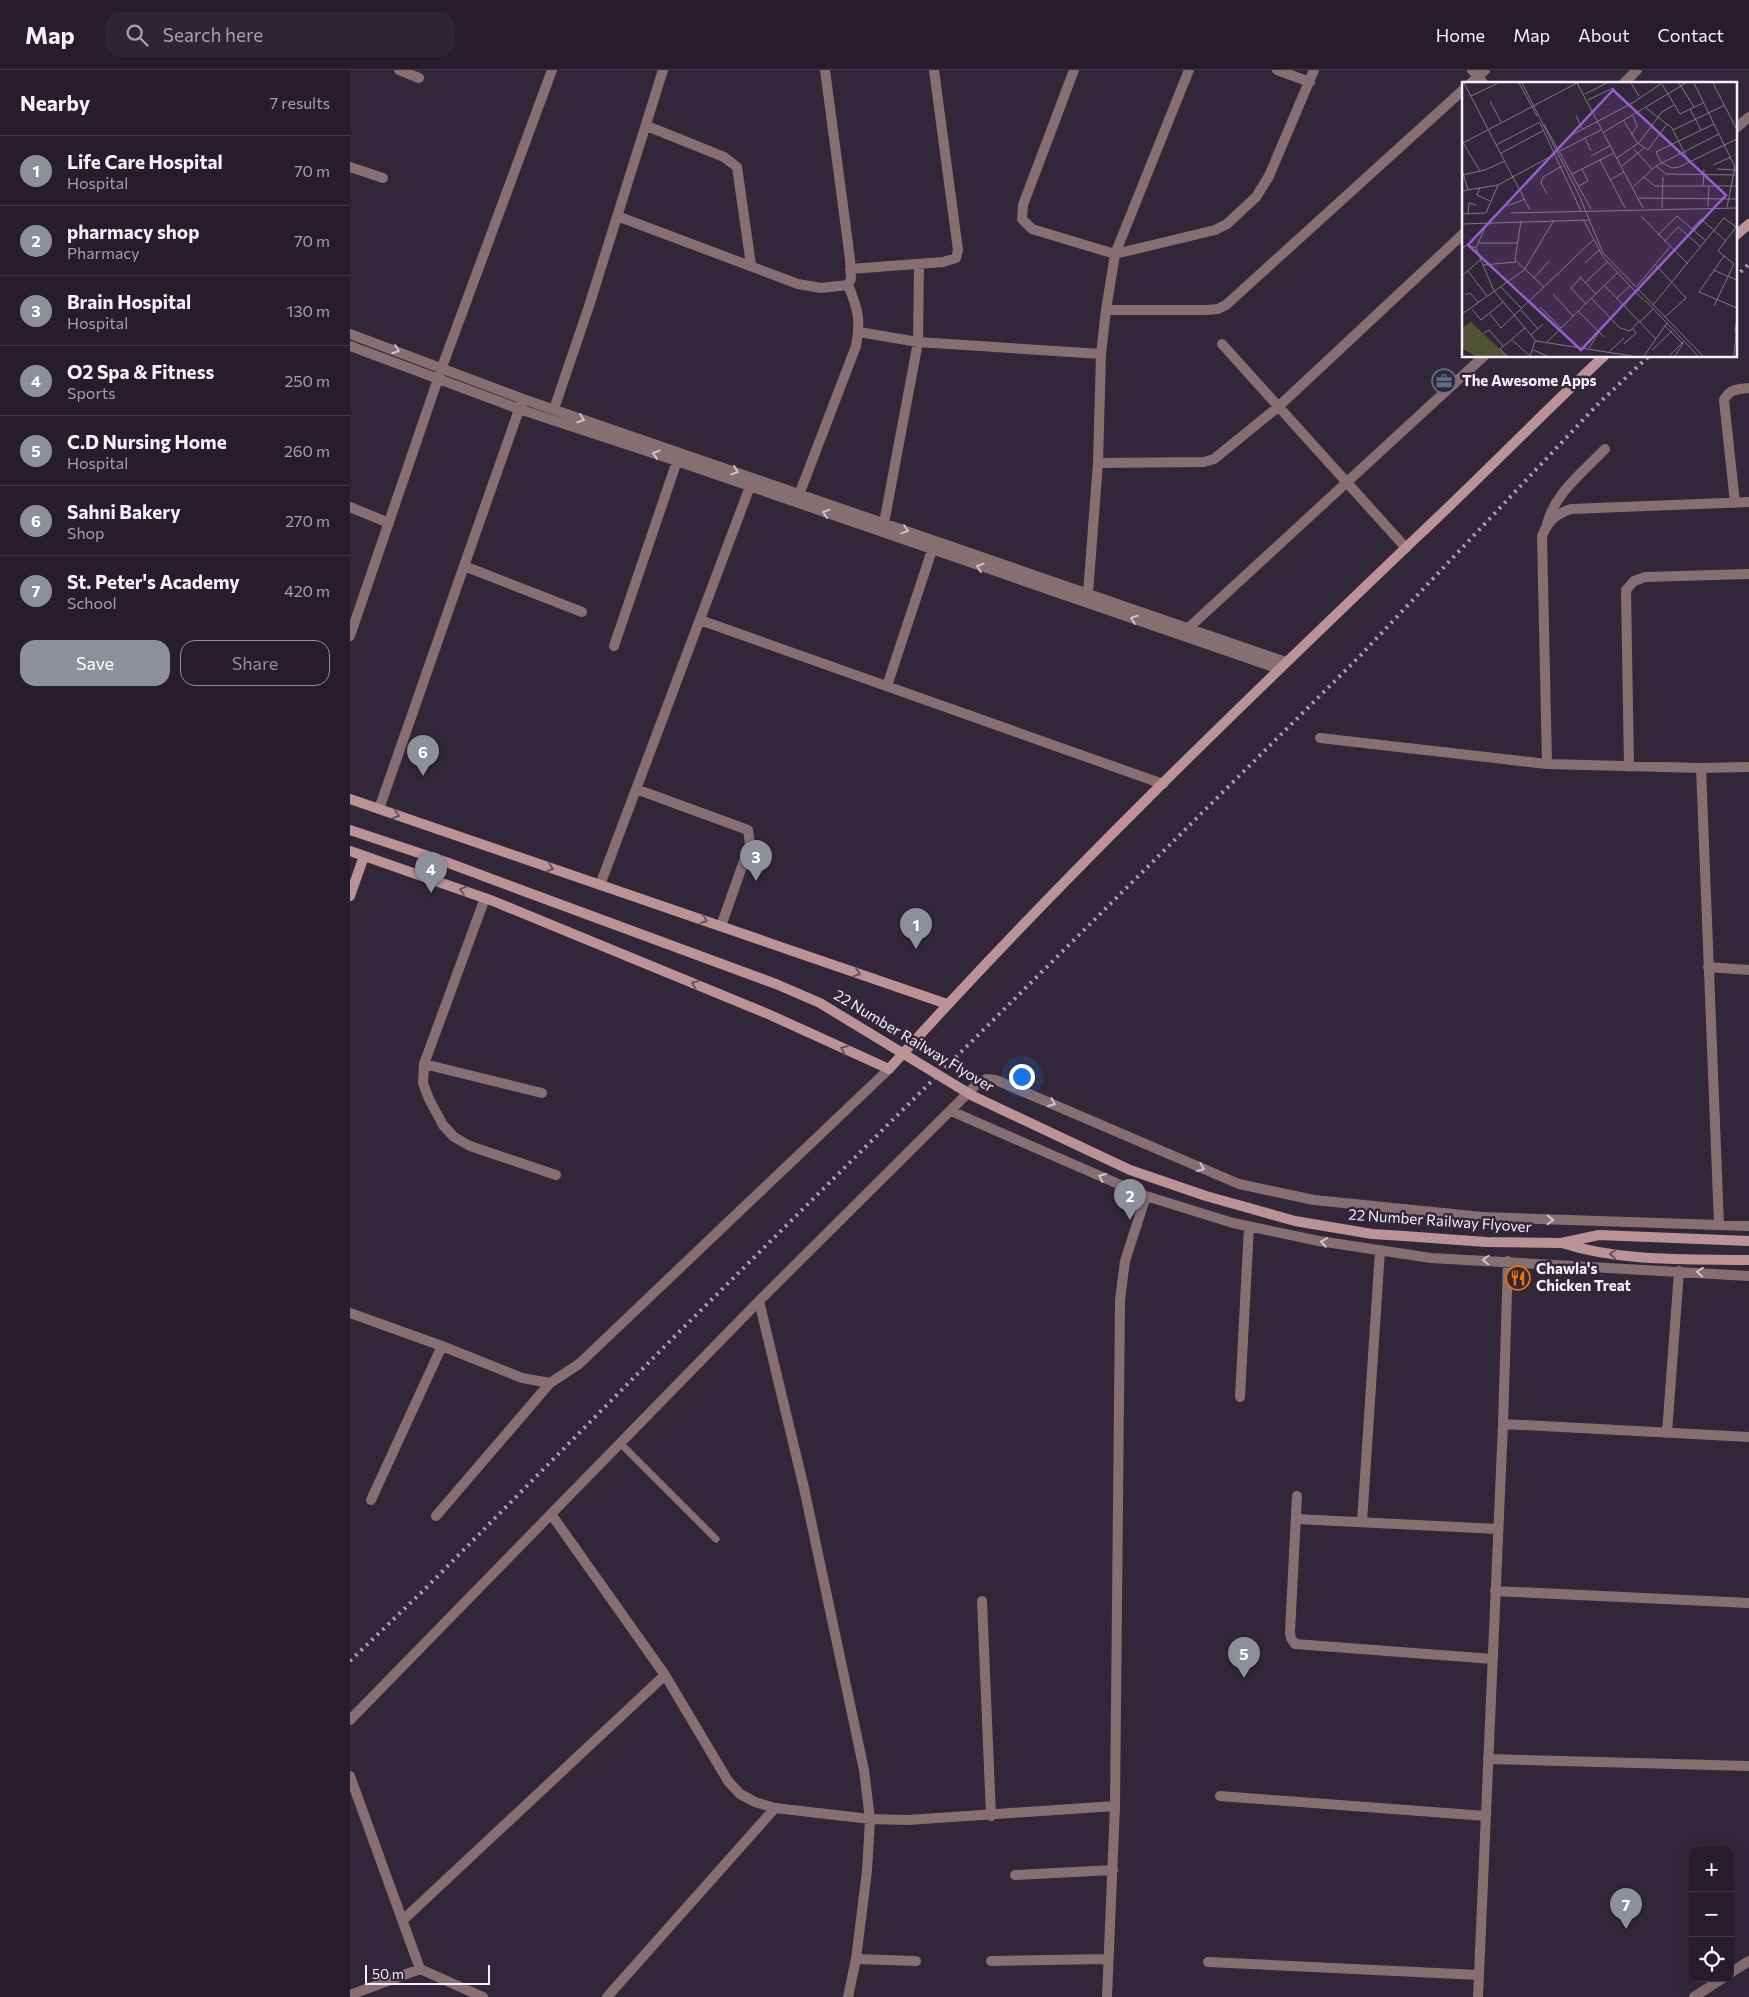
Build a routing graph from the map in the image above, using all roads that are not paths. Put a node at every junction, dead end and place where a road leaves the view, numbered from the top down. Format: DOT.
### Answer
graph roads {
  1 [pos="399,70"];
  2 [pos="552,70"];
  3 [pos="663,70"];
  4 [pos="825,70"];
  5 [pos="934,70"];
  6 [pos="1074,70"];
  7 [pos="1189,70"];
  8 [pos="1277,70"];
  9 [pos="1314,70"];
  10 [pos="1638,70"];
  11 [pos="419,78"];
  12 [pos="1310,82"];
  13 [pos="1625,82"];
  14 [pos="1462,91"];
  15 [pos="1749,117"];
  16 [pos="647,126"];
  17 [pos="1736,128"];
  18 [pos="350,167"];
  19 [pos="383,178"];
  20 [pos="617,216"];
  21 [pos="1749,224"];
  22 [pos="1462,235"];
  23 [pos="1736,235"];
  24 [pos="1115,254"];
  25 [pos="919,264"];
  26 [pos="751,265"];
  27 [pos="850,269"];
  28 [pos="848,285"];
  29 [pos="1106,310"];
  30 [pos="859,332"];
  31 [pos="350,334"];
  32 [pos="918,342"];
  33 [pos="1222,344"];
  34 [pos="350,346"];
  35 [pos="1101,354"];
  36 [pos="1482,358"];
  37 [pos="1602,358"];
  38 [pos="442,367"];
  39 [pos="439,378"];
  40 [pos="1749,388"];
  41 [pos="521,404"];
  42 [pos="1278,407"];
  43 [pos="554,409"];
  44 [pos="1605,449"];
  45 [pos="677,461"];
  46 [pos="1098,463"];
  47 [pos="751,482"];
  48 [pos="1347,483"];
  49 [pos="798,498"];
  50 [pos="1749,502"];
  51 [pos="1735,503"];
  52 [pos="350,508"];
  53 [pos="390,523"];
  54 [pos="884,523"];
  55 [pos="1546,526"];
  56 [pos="933,545"];
  57 [pos="1406,548"];
  58 [pos="464,566"];
  59 [pos="1749,574"];
  60 [pos="1088,593"];
  61 [pos="582,612"];
  62 [pos="700,620"];
  63 [pos="1185,632"];
  64 [pos="350,636"];
  65 [pos="614,646"];
  66 [pos="1283,665"];
  67 [pos="886,686"];
  68 [pos="1320,738"];
  69 [pos="1547,764"];
  70 [pos="1629,767"];
  71 [pos="1749,767"];
  72 [pos="1701,768"];
  73 [pos="1163,784"];
  74 [pos="636,789"];
  75 [pos="350,800"];
  76 [pos="379,809"];
  77 [pos="350,830"];
  78 [pos="350,851"];
  79 [pos="364,856"];
  80 [pos="600,885"];
  81 [pos="350,896"];
  82 [pos="485,898"];
  83 [pos="721,926"];
  84 [pos="1708,967"];
  85 [pos="1749,970"];
  86 [pos="947,1004"];
  87 [pos="424,1064"];
  88 [pos="889,1069"];
  89 [pos="542,1093"];
  90 [pos="951,1111"];
  91 [pos="556,1175"];
  92 [pos="1146,1196"];
  93 [pos="1719,1225"];
  94 [pos="1249,1226"];
  95 [pos="1749,1226"];
  96 [pos="1749,1241"];
  97 [pos="1561,1243"];
  98 [pos="1380,1250"];
  99 [pos="1749,1260"];
  100 [pos="1508,1261"];
  101 [pos="1679,1271"];
  102 [pos="1749,1276"];
  103 [pos="759,1301"];
  104 [pos="350,1313"];
  105 [pos="442,1346"];
  106 [pos="550,1383"];
  107 [pos="1240,1397"];
  108 [pos="1503,1424"];
  109 [pos="1667,1433"];
  110 [pos="1749,1437"];
  111 [pos="620,1443"];
  112 [pos="1296,1496"];
  113 [pos="371,1500"];
  114 [pos="551,1514"];
  115 [pos="436,1516"];
  116 [pos="1296,1519"];
  117 [pos="1362,1522"];
  118 [pos="1498,1530"];
  119 [pos="716,1539"];
  120 [pos="1495,1591"];
  121 [pos="982,1601"];
  122 [pos="1749,1603"];
  123 [pos="1493,1659"];
  124 [pos="665,1675"];
  125 [pos="350,1720"];
  126 [pos="1488,1759"];
  127 [pos="1749,1766"];
  128 [pos="350,1776"];
  129 [pos="1220,1796"];
  130 [pos="1115,1806"];
  131 [pos="775,1808"];
  132 [pos="991,1816"];
  133 [pos="1486,1816"];
  134 [pos="870,1819"];
  135 [pos="1113,1870"];
  136 [pos="1015,1875"];
  137 [pos="404,1920"];
  138 [pos="856,1959"];
  139 [pos="1108,1959"];
  140 [pos="991,1961"];
  141 [pos="1749,1961"];
  142 [pos="916,1962"];
  143 [pos="1208,1962"];
  144 [pos="420,1968"];
  145 [pos="1734,1971"];
  146 [pos="1479,1975"];
  147 [pos="1717,1982"];
  148 [pos="350,1995"];
  149 [pos="483,1997"];
  150 [pos="607,1997"];
  151 [pos="848,1997"];
  152 [pos="1107,1997"];
  153 [pos="1478,1997"];
  154 [pos="1694,1997"];
  1 -- 11 [label="street"];
  2 -- 38 [label="street"];
  3 -- 16 [label="street"];
  4 -- 27 [label="street"];
  5 -- 25 [label="street"];
  6 -- 24 [label="street"];
  7 -- 24 [label="street"];
  8 -- 12 [label="street"];
  9 -- 12 [label="street"];
  10 -- 13 [label="street"];
  12 -- 24 [label="street"];
  14 -- 29 [label="street"];
  15 -- 17 [label="street"];
  16 -- 20 [label="street"];
  16 -- 26 [label="street"];
  18 -- 19 [label="street"];
  20 -- 26 [label="street"];
  20 -- 43 [label="street"];
  21 -- 23 [label="street"];
  22 -- 42 [label="street"];
  24 -- 29 [label="street"];
  25 -- 27 [label="street"];
  25 -- 32 [label="street"];
  26 -- 28 [label="street"];
  27 -- 28 [label="street"];
  28 -- 30 [label="street"];
  29 -- 35 [label="street"];
  30 -- 32 [label="street"];
  30 -- 49 [label="street"];
  31 -- 38 [label="street, one-way"];
  32 -- 35 [label="street"];
  32 -- 54 [label="street"];
  33 -- 42 [label="street"];
  34 -- 39 [label="street"];
  35 -- 46 [label="street"];
  36 -- 48 [label="street"];
  37 -- 57 [label="street"];
  38 -- 39 [label="street"];
  38 -- 41 [label="street"];
  39 -- 41 [label="street"];
  39 -- 53 [label="street"];
  40 -- 51 [label="street"];
  41 -- 43 [label="street"];
  45 -- 41 [label="street, one-way"];
  41 -- 58 [label="street"];
  42 -- 46 [label="street"];
  42 -- 48 [label="street"];
  43 -- 47 [label="street, one-way"];
  44 -- 55 [label="street"];
  45 -- 47 [label="street"];
  45 -- 65 [label="street"];
  46 -- 60 [label="street"];
  47 -- 49 [label="street"];
  47 -- 62 [label="street"];
  48 -- 57 [label="street"];
  48 -- 63 [label="street"];
  49 -- 54 [label="street"];
  56 -- 49 [label="street, one-way"];
  50 -- 51 [label="street"];
  51 -- 55 [label="street"];
  52 -- 53 [label="street"];
  53 -- 64 [label="street"];
  54 -- 56 [label="street, one-way"];
  55 -- 69 [label="street"];
  56 -- 60 [label="street"];
  63 -- 56 [label="street, one-way"];
  56 -- 67 [label="street"];
  57 -- 66 [label="street"];
  58 -- 61 [label="street"];
  58 -- 76 [label="street"];
  59 -- 70 [label="street"];
  60 -- 63 [label="street"];
  62 -- 67 [label="street"];
  62 -- 74 [label="street"];
  63 -- 66 [label="street"];
  66 -- 73 [label="street"];
  67 -- 73 [label="street"];
  68 -- 69 [label="street"];
  69 -- 70 [label="street"];
  70 -- 72 [label="street"];
  71 -- 72 [label="street"];
  72 -- 84 [label="street"];
  73 -- 86 [label="street"];
  74 -- 80 [label="street"];
  74 -- 83 [label="street"];
  75 -- 76 [label="street"];
  76 -- 80 [label="street, one-way"];
  77 -- 97 [label="street, 22 Number Railway Flyover, bridge"];
  78 -- 79 [label="street"];
  79 -- 81 [label="street"];
  82 -- 79 [label="street, one-way"];
  80 -- 83 [label="street, one-way"];
  82 -- 87 [label="street"];
  88 -- 82 [label="street, one-way"];
  83 -- 86 [label="street, one-way"];
  84 -- 85 [label="street"];
  84 -- 93 [label="street"];
  86 -- 88 [label="street"];
  87 -- 89 [label="street"];
  87 -- 91 [label="street"];
  88 -- 106 [label="street"];
  92 -- 90 [label="street, one-way"];
  90 -- 93 [label="street, one-way"];
  90 -- 103 [label="street"];
  92 -- 94 [label="street"];
  92 -- 130 [label="street"];
  93 -- 95 [label="street"];
  98 -- 94 [label="street, one-way"];
  94 -- 107 [label="street"];
  96 -- 97 [label="street, 22 Number Railway Flyover"];
  99 -- 97 [label="street, 22 Number Railway Flyover, one-way"];
  100 -- 98 [label="street, one-way"];
  98 -- 117 [label="street"];
  100 -- 101 [label="street"];
  100 -- 108 [label="street"];
  102 -- 101 [label="street, one-way"];
  101 -- 109 [label="street"];
  103 -- 111 [label="street"];
  103 -- 134 [label="street"];
  104 -- 105 [label="street"];
  105 -- 106 [label="street"];
  105 -- 113 [label="street"];
  106 -- 115 [label="street"];
  108 -- 109 [label="street"];
  108 -- 118 [label="street"];
  109 -- 110 [label="street"];
  111 -- 114 [label="street"];
  111 -- 119 [label="lane"];
  112 -- 116 [label="street"];
  114 -- 124 [label="street"];
  114 -- 125 [label="street"];
  116 -- 117 [label="street"];
  116 -- 123 [label="street"];
  117 -- 118 [label="street"];
  118 -- 120 [label="street"];
  120 -- 122 [label="street"];
  120 -- 123 [label="street"];
  121 -- 132 [label="street"];
  123 -- 126 [label="street"];
  124 -- 131 [label="street"];
  124 -- 137 [label="street"];
  126 -- 127 [label="street"];
  126 -- 133 [label="street"];
  128 -- 137 [label="street"];
  129 -- 133 [label="street"];
  130 -- 132 [label="street"];
  130 -- 135 [label="street"];
  131 -- 134 [label="street"];
  131 -- 150 [label="street"];
  132 -- 134 [label="street"];
  133 -- 146 [label="street"];
  134 -- 138 [label="street"];
  135 -- 136 [label="street"];
  135 -- 139 [label="street"];
  137 -- 144 [label="street"];
  138 -- 142 [label="street"];
  138 -- 151 [label="street"];
  139 -- 140 [label="street"];
  139 -- 152 [label="street"];
  141 -- 145 [label="street"];
  143 -- 146 [label="street"];
  144 -- 148 [label="street"];
  144 -- 149 [label="street"];
  146 -- 153 [label="street"];
  147 -- 154 [label="street"];
}
